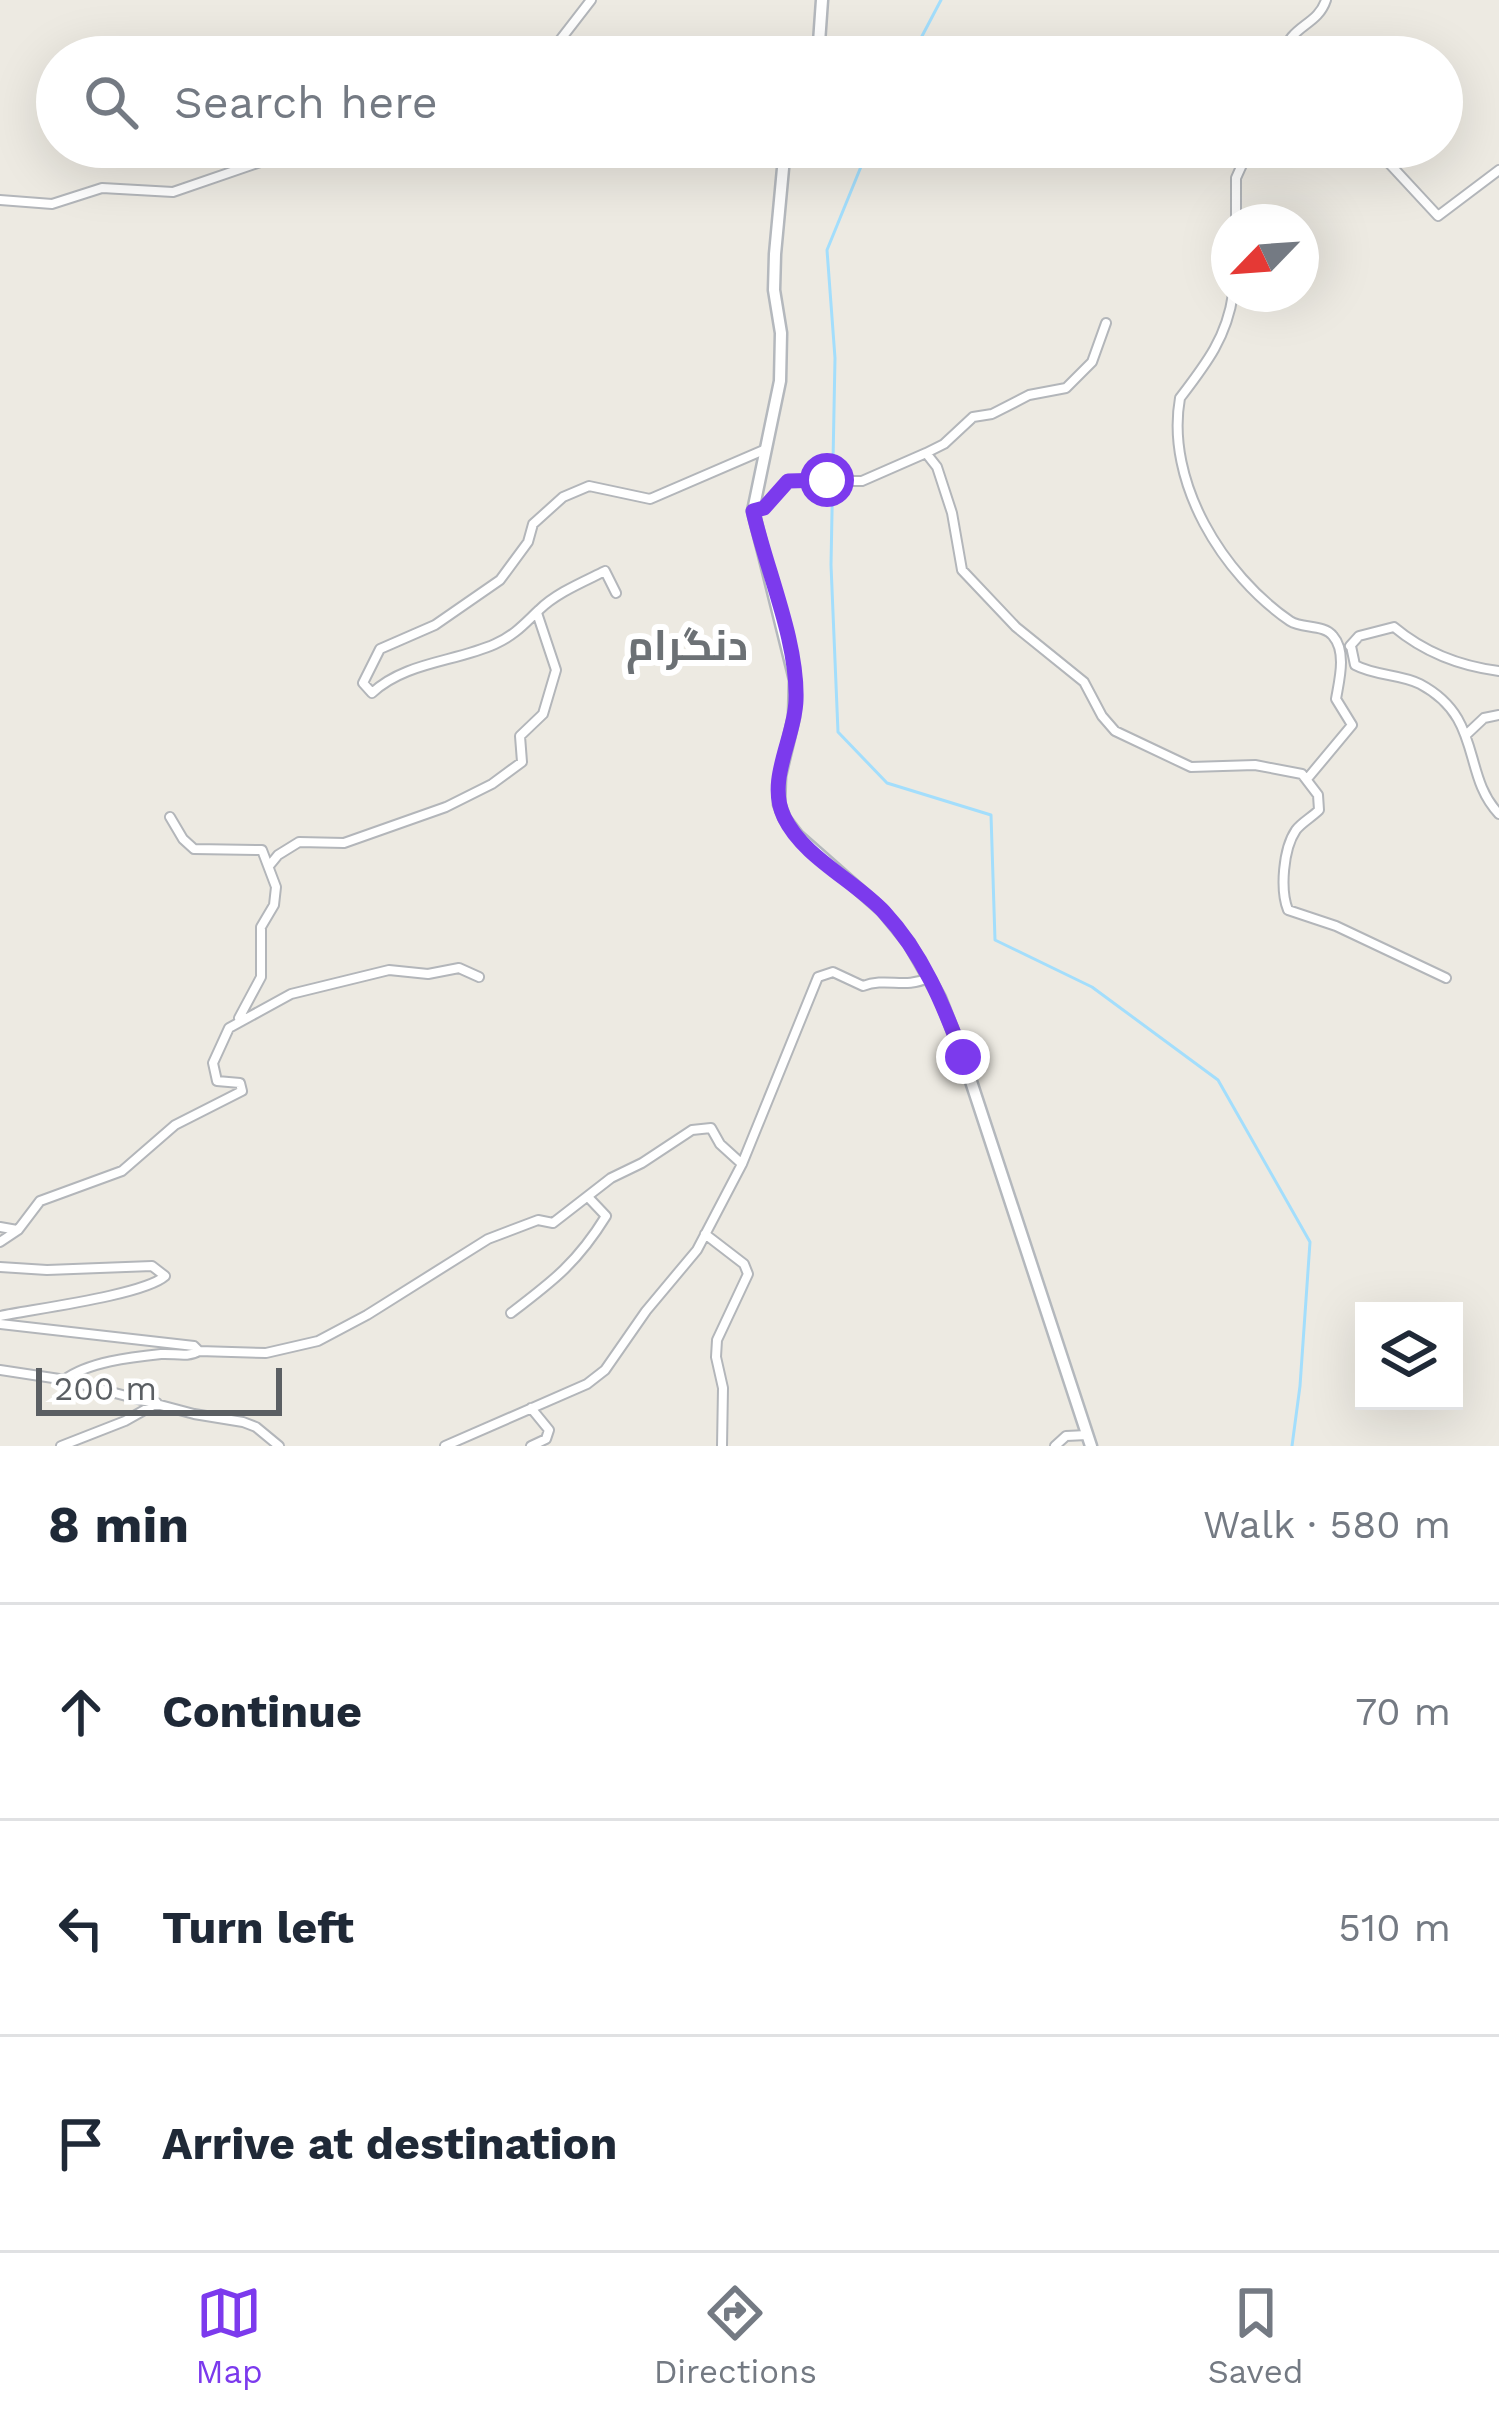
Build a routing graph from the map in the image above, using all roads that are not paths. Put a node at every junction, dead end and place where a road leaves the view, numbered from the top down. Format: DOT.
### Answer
graph roads {
  1 [pos="591,0"];
  2 [pos="822,0"];
  3 [pos="1326,0"];
  4 [pos="563,36"];
  5 [pos="819,36"];
  6 [pos="1291,36"];
  7 [pos="243,168"];
  8 [pos="782,168"];
  9 [pos="1241,168"];
  10 [pos="1393,168"];
  11 [pos="1499,170"];
  12 [pos="0,200"];
  13 [pos="1236,204"];
  14 [pos="1230,312"];
  15 [pos="1106,322"];
  16 [pos="766,449"];
  17 [pos="926,453"];
  18 [pos="753,511"];
  19 [pos="616,593"];
  20 [pos="536,611"];
  21 [pos="1337,646"];
  22 [pos="1351,646"];
  23 [pos="1499,671"];
  24 [pos="1499,715"];
  25 [pos="1467,734"];
  26 [pos="1306,778"];
  27 [pos="1499,814"];
  28 [pos="170,817"];
  29 [pos="268,866"];
  30 [pos="479,977"];
  31 [pos="929,977"];
  32 [pos="1446,978"];
  33 [pos="239,1020"];
  34 [pos="742,1164"];
  35 [pos="588,1197"];
  36 [pos="0,1227"];
  37 [pos="18,1230"];
  38 [pos="705,1234"];
  39 [pos="0,1242"];
  40 [pos="0,1267"];
  41 [pos="511,1313"];
  42 [pos="0,1320"];
  43 [pos="199,1351"];
  44 [pos="0,1370"];
  45 [pos="64,1380"];
  46 [pos="158,1402"];
  47 [pos="530,1408"];
  48 [pos="1089,1441"];
  49 [pos="61,1446"];
  50 [pos="280,1446"];
  51 [pos="445,1446"];
  52 [pos="531,1446"];
  53 [pos="722,1446"];
  54 [pos="1054,1446"];
  1 -- 4 [label="street"];
  2 -- 5 [label="main road"];
  3 -- 6 [label="street"];
  7 -- 12 [label="street"];
  8 -- 16 [label="main road"];
  9 -- 13 [label="street"];
  10 -- 11 [label="street"];
  14 -- 21 [label="street"];
  15 -- 17 [label="street"];
  16 -- 18 [label="main road"];
  16 -- 20 [label="street"];
  17 -- 18 [label="street"];
  17 -- 26 [label="street"];
  18 -- 31 [label="main road"];
  19 -- 20 [label="street"];
  20 -- 29 [label="street"];
  21 -- 22 [label="street"];
  21 -- 26 [label="street"];
  22 -- 23 [label="street"];
  22 -- 25 [label="street"];
  24 -- 25 [label="street"];
  25 -- 27 [label="street"];
  26 -- 32 [label="street"];
  28 -- 29 [label="street"];
  29 -- 33 [label="street"];
  30 -- 33 [label="street"];
  31 -- 34 [label="street"];
  31 -- 48 [label="main road"];
  33 -- 37 [label="street"];
  34 -- 35 [label="street"];
  34 -- 38 [label="street"];
  35 -- 41 [label="street"];
  35 -- 43 [label="street"];
  36 -- 37 [label="street"];
  37 -- 39 [label="street"];
  38 -- 47 [label="street"];
  38 -- 53 [label="street"];
  40 -- 42 [label="street"];
  42 -- 43 [label="street"];
  43 -- 45 [label="street"];
  44 -- 45 [label="street"];
  45 -- 46 [label="street"];
  46 -- 49 [label="street"];
  46 -- 50 [label="street"];
  47 -- 51 [label="street"];
  47 -- 52 [label="street"];
  48 -- 54 [label="street"];
}
